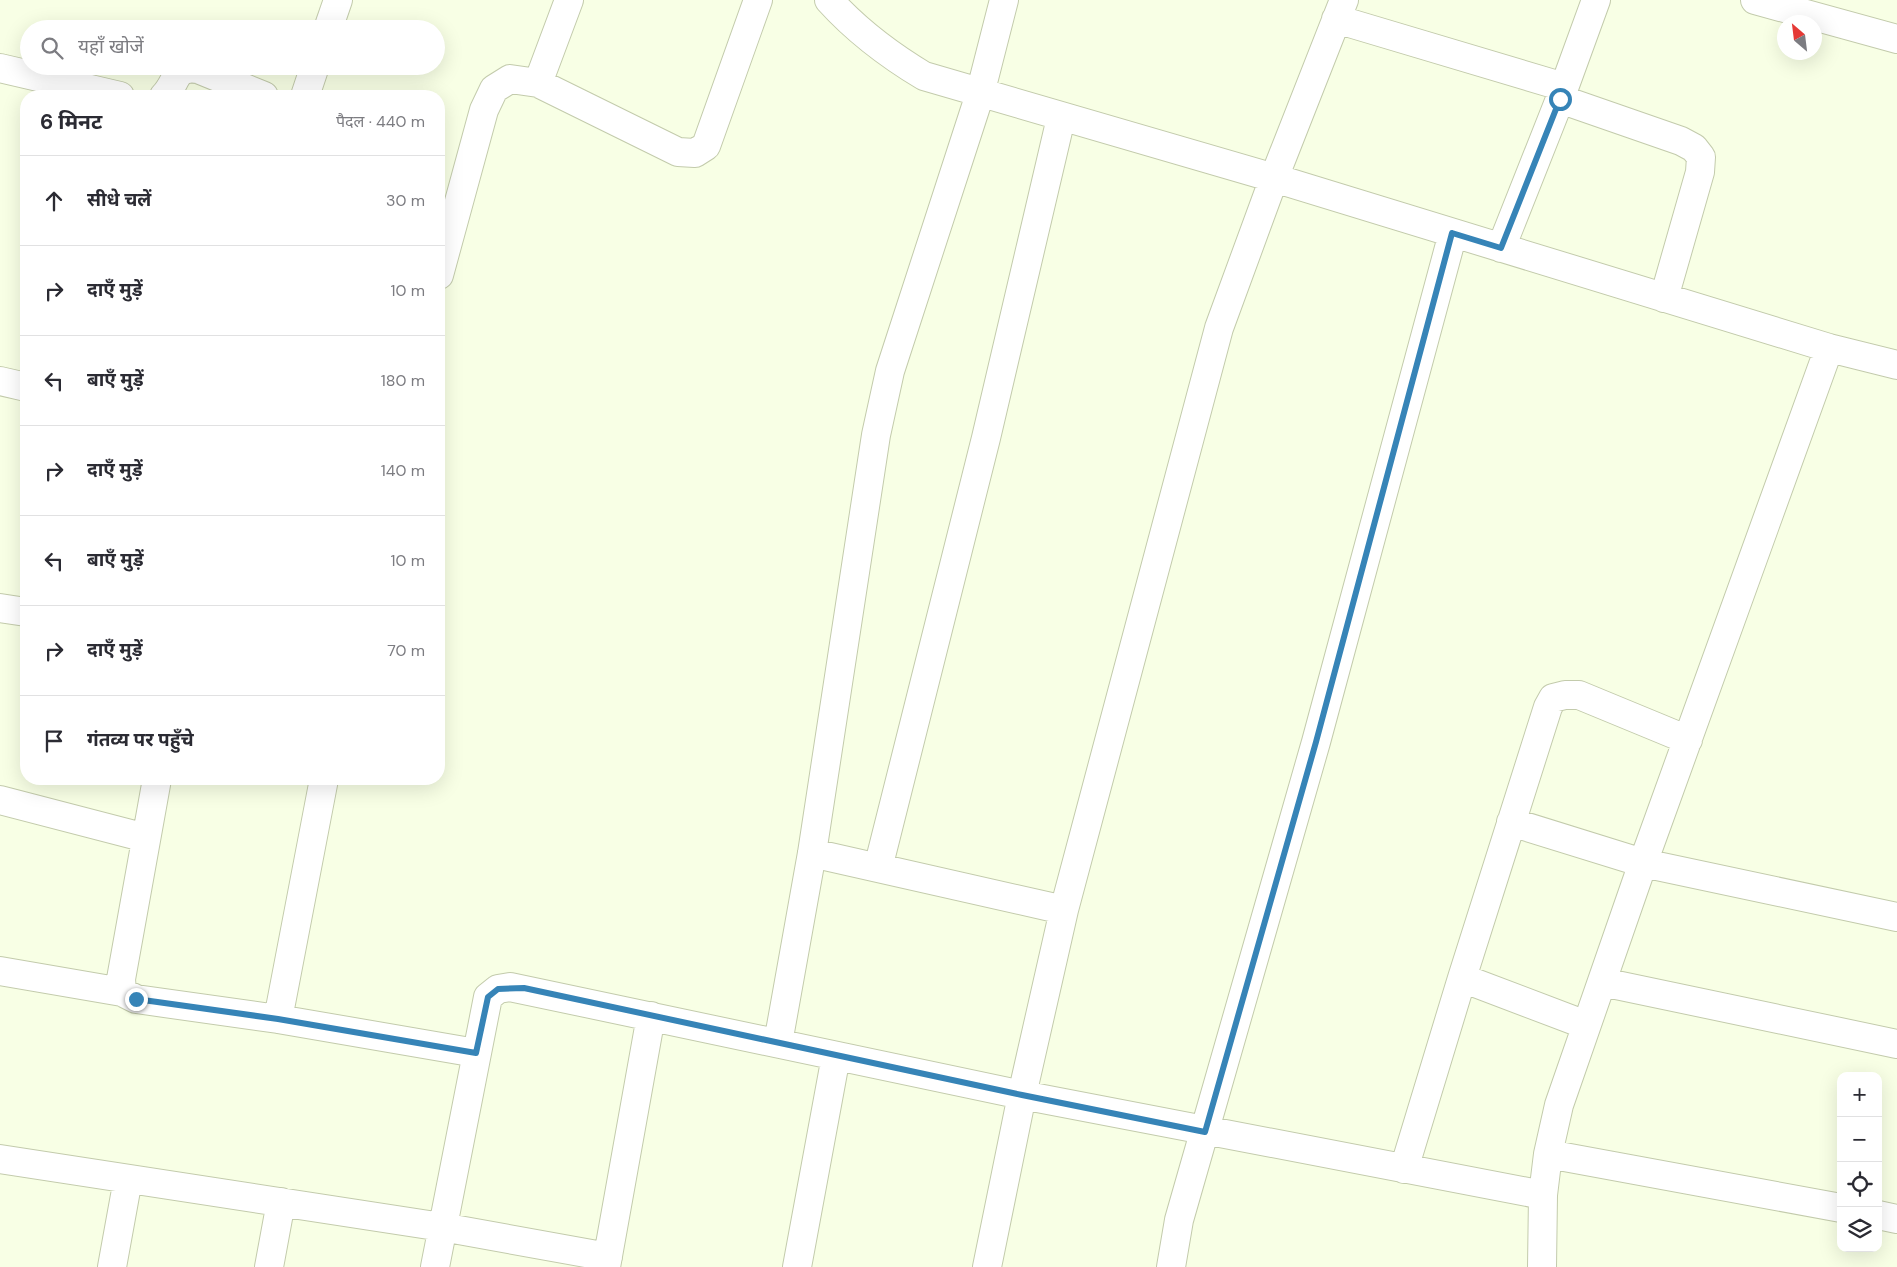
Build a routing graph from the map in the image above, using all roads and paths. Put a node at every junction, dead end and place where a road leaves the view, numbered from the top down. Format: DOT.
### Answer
graph roads {
  1 [pos="338,0"];
  2 [pos="568,0"];
  3 [pos="758,0"];
  4 [pos="830,0"];
  5 [pos="1004,0"];
  6 [pos="1596,0"];
  7 [pos="1755,0"];
  8 [pos="1810,8"];
  9 [pos="1340,9"];
  10 [pos="331,20"];
  11 [pos="1897,39"];
  12 [pos="0,68"];
  13 [pos="20,73"];
  14 [pos="30,75"];
  15 [pos="177,75"];
  16 [pos="213,75"];
  17 [pos="313,75"];
  18 [pos="538,84"];
  19 [pos="94,90"];
  20 [pos="168,90"];
  21 [pos="249,90"];
  22 [pos="307,90"];
  23 [pos="1562,93"];
  24 [pos="980,94"];
  25 [pos="1061,118"];
  26 [pos="1274,178"];
  27 [pos="1452,233"];
  28 [pos="1501,248"];
  29 [pos="445,253"];
  30 [pos="1664,298"];
  31 [pos="1829,348"];
  32 [pos="1897,365"];
  33 [pos="0,381"];
  34 [pos="20,386"];
  35 [pos="0,608"];
  36 [pos="20,611"];
  37 [pos="1688,740"];
  38 [pos="156,785"];
  39 [pos="323,785"];
  40 [pos="0,800"];
  41 [pos="1511,822"];
  42 [pos="146,838"];
  43 [pos="812,853"];
  44 [pos="1644,863"];
  45 [pos="878,868"];
  46 [pos="1064,910"];
  47 [pos="1897,917"];
  48 [pos="0,971"];
  49 [pos="1462,978"];
  50 [pos="1602,982"];
  51 [pos="122,992"];
  52 [pos="651,1016"];
  53 [pos="278,1019"];
  54 [pos="1586,1025"];
  55 [pos="778,1043"];
  56 [pos="1897,1044"];
  57 [pos="476,1053"];
  58 [pos="836,1056"];
  59 [pos="1022,1095"];
  60 [pos="1205,1132"];
  61 [pos="1548,1154"];
  62 [pos="0,1159"];
  63 [pos="1404,1169"];
  64 [pos="128,1178"];
  65 [pos="1543,1195"];
  66 [pos="281,1202"];
  67 [pos="1837,1207"];
  68 [pos="1882,1216"];
  69 [pos="1897,1219"];
  70 [pos="442,1228"];
  71 [pos="607,1262"];
  72 [pos="112,1267"];
  73 [pos="270,1267"];
  74 [pos="435,1267"];
  75 [pos="797,1267"];
  76 [pos="987,1267"];
  77 [pos="1171,1267"];
  78 [pos="1542,1267"];
  1 -- 10 [label="street"];
  2 -- 18 [label="street"];
  3 -- 18 [label="street"];
  4 -- 24 [label="street"];
  5 -- 24 [label="street"];
  6 -- 23 [label="street"];
  7 -- 8 [label="street"];
  8 -- 11 [label="street"];
  9 -- 23 [label="street"];
  9 -- 26 [label="street"];
  12 -- 13 [label="street"];
  14 -- 19 [label="street"];
  15 -- 20 [label="street"];
  16 -- 21 [label="street"];
  17 -- 22 [label="street"];
  18 -- 29 [label="street"];
  23 -- 28 [label="street"];
  23 -- 30 [label="street"];
  24 -- 25 [label="street"];
  24 -- 43 [label="street"];
  25 -- 26 [label="street"];
  25 -- 45 [label="street"];
  26 -- 27 [label="street"];
  26 -- 46 [label="street"];
  27 -- 28 [label="street"];
  27 -- 60 [label="street"];
  28 -- 30 [label="street"];
  30 -- 31 [label="street"];
  31 -- 32 [label="street"];
  31 -- 37 [label="street"];
  33 -- 34 [label="street"];
  35 -- 36 [label="street"];
  37 -- 41 [label="street"];
  37 -- 44 [label="street"];
  38 -- 42 [label="street"];
  39 -- 53 [label="street"];
  40 -- 42 [label="street"];
  41 -- 44 [label="street"];
  41 -- 49 [label="street"];
  42 -- 51 [label="street"];
  43 -- 45 [label="street"];
  43 -- 55 [label="street"];
  44 -- 47 [label="street"];
  44 -- 50 [label="street"];
  45 -- 46 [label="street"];
  46 -- 59 [label="street"];
  48 -- 51 [label="street"];
  49 -- 54 [label="street"];
  49 -- 63 [label="street"];
  50 -- 54 [label="street"];
  50 -- 56 [label="street"];
  51 -- 53 [label="street"];
  52 -- 55 [label="street"];
  52 -- 57 [label="street"];
  52 -- 71 [label="street"];
  53 -- 57 [label="street"];
  54 -- 61 [label="street"];
  55 -- 58 [label="street"];
  57 -- 70 [label="street"];
  58 -- 59 [label="street"];
  58 -- 75 [label="street"];
  59 -- 60 [label="street"];
  59 -- 76 [label="street"];
  60 -- 63 [label="street"];
  60 -- 77 [label="street"];
  61 -- 65 [label="street"];
  61 -- 67 [label="street"];
  62 -- 64 [label="street"];
  63 -- 65 [label="street"];
  64 -- 66 [label="street"];
  64 -- 72 [label="street"];
  65 -- 78 [label="street"];
  66 -- 70 [label="street"];
  66 -- 73 [label="street"];
  68 -- 69 [label="street"];
  70 -- 71 [label="street"];
  70 -- 74 [label="street"];
}
